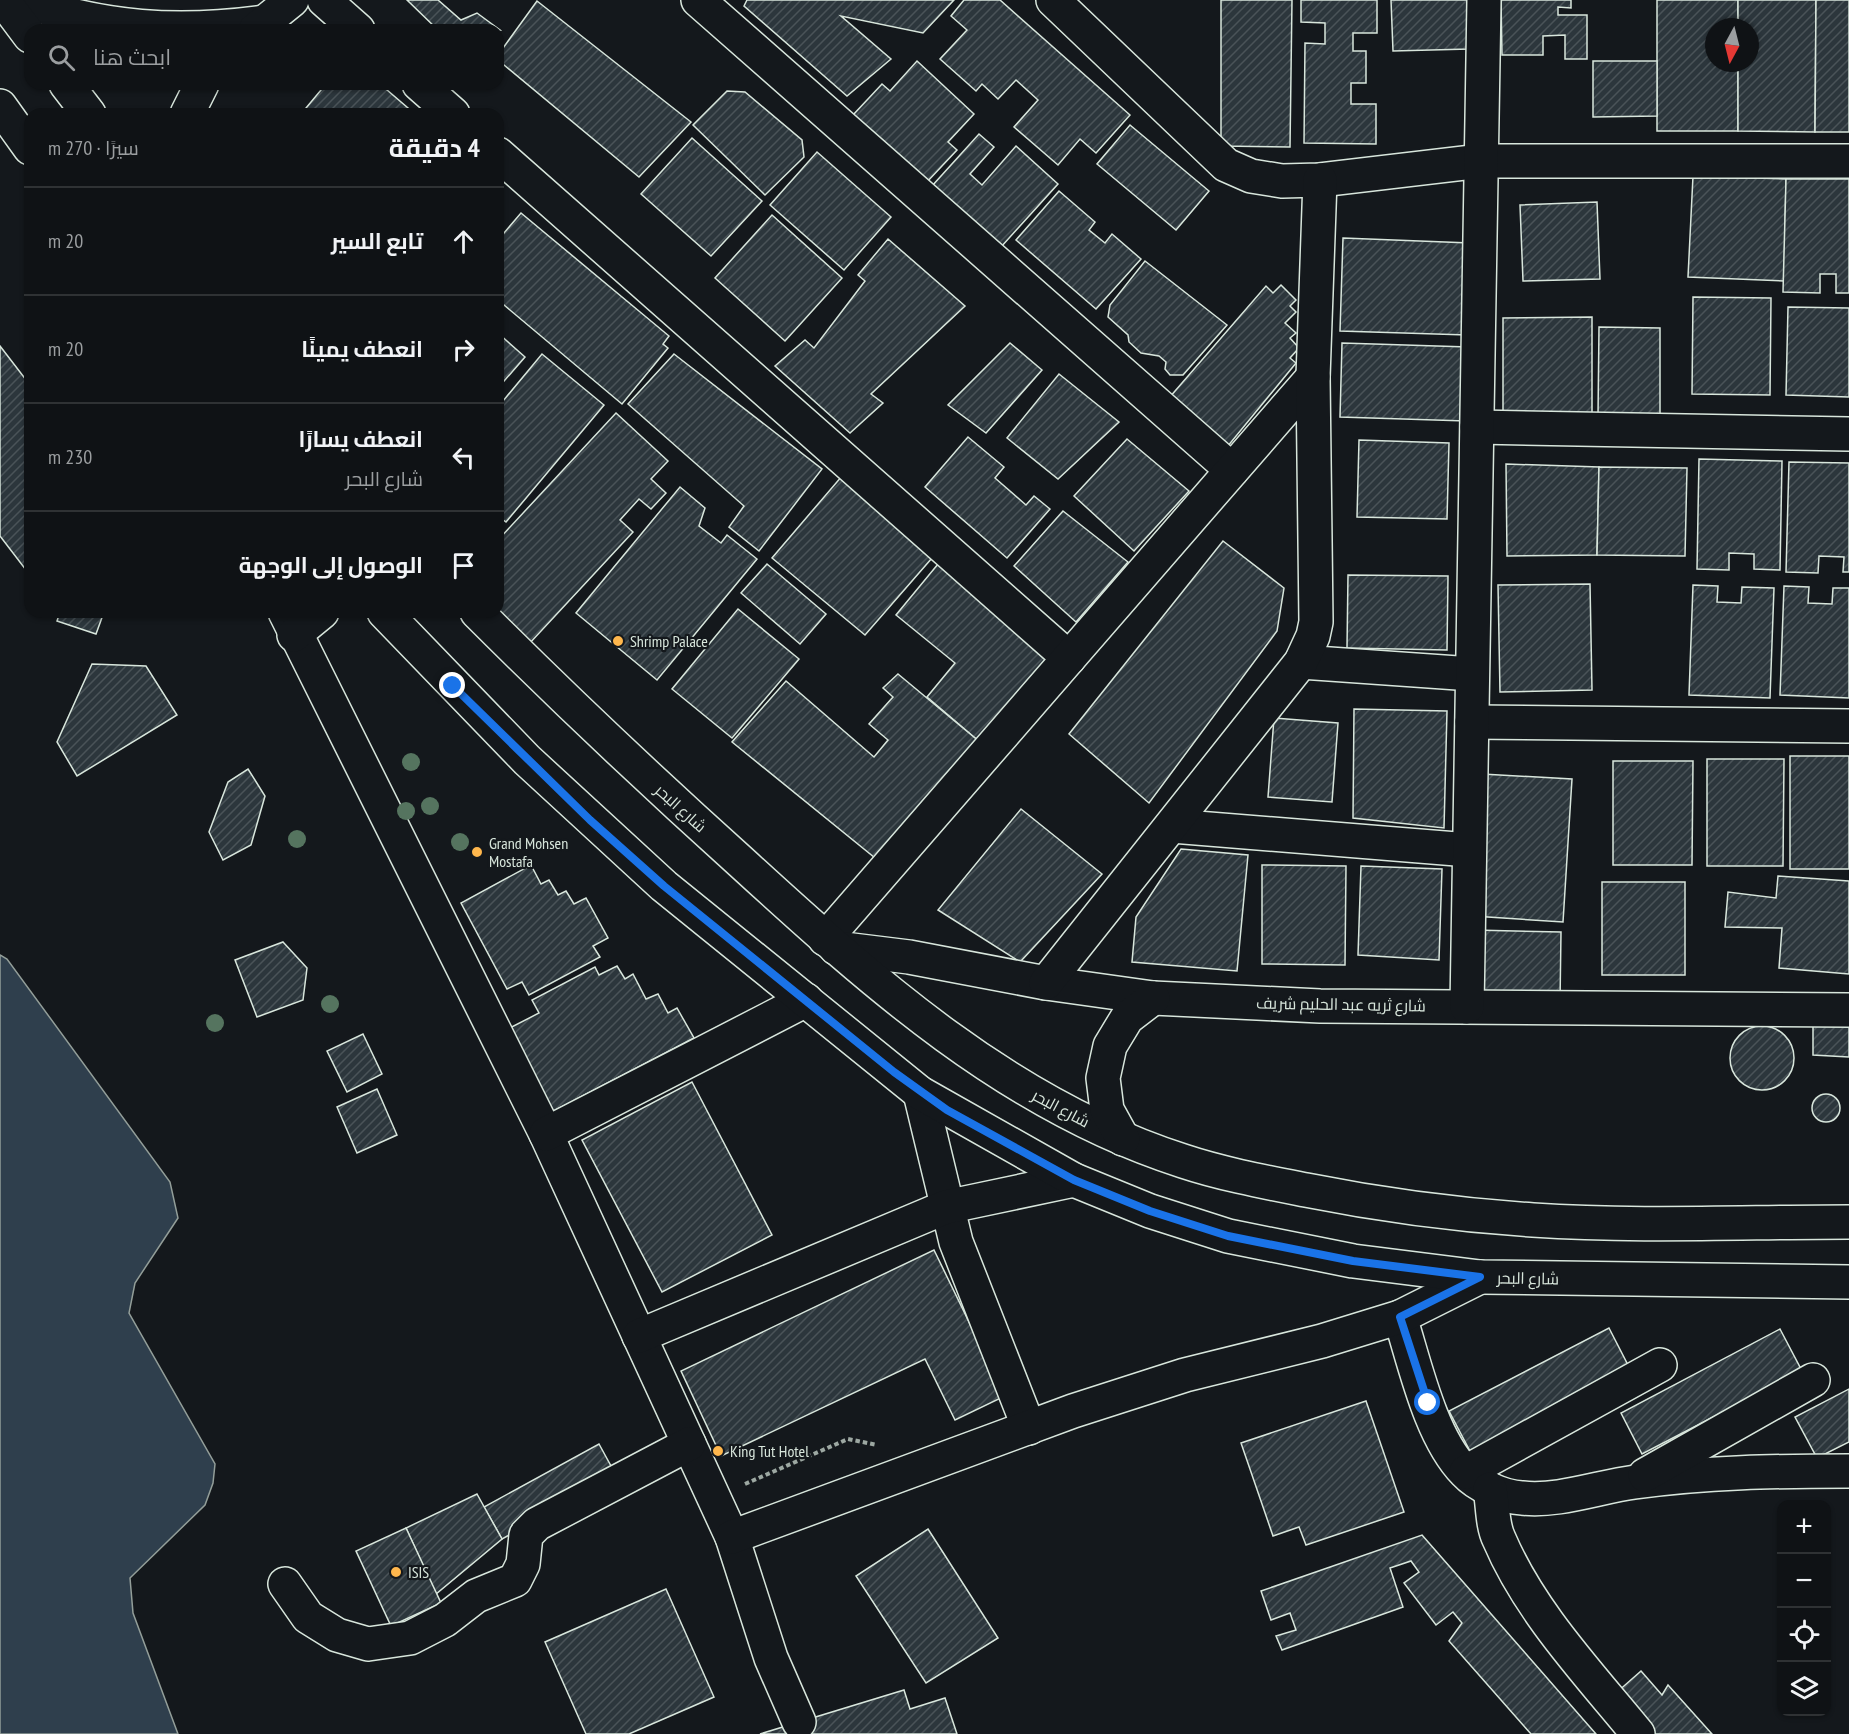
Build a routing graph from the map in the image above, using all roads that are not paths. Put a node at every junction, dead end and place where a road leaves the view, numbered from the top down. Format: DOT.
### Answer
graph roads {
  1 [pos="3,0"];
  2 [pos="21,0"];
  3 [pos="292,0"];
  4 [pos="324,0"];
  5 [pos="698,0"];
  6 [pos="1053,0"];
  7 [pos="1484,0"];
  8 [pos="112,24"];
  9 [pos="262,24"];
  10 [pos="351,24"];
  11 [pos="24,28"];
  12 [pos="71,90"];
  13 [pos="199,90"];
  14 [pos="426,90"];
  15 [pos="0,106"];
  16 [pos="84,108"];
  17 [pos="190,108"];
  18 [pos="446,108"];
  19 [pos="24,140"];
  20 [pos="504,159"];
  21 [pos="1482,161"];
  22 [pos="1849,161"];
  23 [pos="1320,180"];
  24 [pos="1313,377"];
  25 [pos="1477,427"];
  26 [pos="1849,434"];
  27 [pos="1232,470"];
  28 [pos="304,618"];
  29 [pos="390,618"];
  30 [pos="483,618"];
  31 [pos="289,623"];
  32 [pos="1069,658"];
  33 [pos="1301,662"];
  34 [pos="1472,674"];
  35 [pos="1472,722"];
  36 [pos="1849,726"];
  37 [pos="1172,826"];
  38 [pos="1469,850"];
  39 [pos="831,944"];
  40 [pos="1046,983"];
  41 [pos="1153,998"];
  42 [pos="806,1000"];
  43 [pos="1467,1007"];
  44 [pos="1849,1010"];
  45 [pos="920,1093"];
  46 [pos="546,1134"];
  47 [pos="1123,1139"];
  48 [pos="1074,1180"];
  49 [pos="946,1208"];
  50 [pos="1849,1222"];
  51 [pos="1480,1277"];
  52 [pos="1849,1282"];
  53 [pos="1400,1317"];
  54 [pos="639,1336"];
  55 [pos="1660,1365"];
  56 [pos="1813,1380"];
  57 [pos="1029,1428"];
  58 [pos="689,1444"];
  59 [pos="1842,1467"];
  60 [pos="1478,1481"];
  61 [pos="1633,1482"];
  62 [pos="732,1537"];
  63 [pos="285,1584"];
  64 [pos="799,1722"];
  65 [pos="1638,1734"];
  1 -- 11 [label="street"];
  2 -- 8 [label="street"];
  3 -- 9 [label="street"];
  4 -- 10 [label="street"];
  5 -- 27 [label="street"];
  6 -- 23 [label="street"];
  7 -- 21 [label="street"];
  12 -- 16 [label="street"];
  13 -- 17 [label="street"];
  14 -- 18 [label="street"];
  15 -- 19 [label="street"];
  20 -- 32 [label="street"];
  21 -- 22 [label="street"];
  21 -- 23 [label="street"];
  21 -- 25 [label="street"];
  23 -- 24 [label="street"];
  24 -- 27 [label="street"];
  24 -- 33 [label="street"];
  25 -- 26 [label="street"];
  25 -- 34 [label="street"];
  27 -- 32 [label="street"];
  28 -- 31 [label="street"];
  29 -- 42 [label="street, شارع البحر"];
  30 -- 39 [label="street, شارع البحر"];
  31 -- 46 [label="street"];
  32 -- 39 [label="street"];
  33 -- 34 [label="street"];
  33 -- 37 [label="street"];
  34 -- 35 [label="street"];
  35 -- 36 [label="street"];
  35 -- 38 [label="street"];
  37 -- 38 [label="street"];
  37 -- 40 [label="street"];
  38 -- 43 [label="street"];
  39 -- 40 [label="street, شارع ثريه عبد الحليم شريف"];
  39 -- 47 [label="street, شارع البحر"];
  40 -- 41 [label="street, شارع ثريه عبد الحليم شريف"];
  41 -- 43 [label="street, شارع ثريه عبد الحليم شريف"];
  41 -- 47 [label="street"];
  42 -- 45 [label="street, شارع البحر"];
  42 -- 46 [label="street"];
  43 -- 44 [label="street, شارع ثريه عبد الحليم شريف"];
  45 -- 48 [label="street, شارع البحر"];
  45 -- 49 [label="street"];
  46 -- 54 [label="street"];
  47 -- 50 [label="street, شارع البحر"];
  48 -- 49 [label="street"];
  48 -- 51 [label="street, شارع البحر"];
  49 -- 54 [label="street"];
  49 -- 57 [label="street"];
  51 -- 52 [label="street, شارع البحر"];
  51 -- 53 [label="street"];
  53 -- 57 [label="street"];
  53 -- 60 [label="street"];
  54 -- 58 [label="street"];
  55 -- 60 [label="street"];
  56 -- 61 [label="street"];
  57 -- 62 [label="street"];
  58 -- 62 [label="street"];
  58 -- 63 [label="street"];
  59 -- 61 [label="street"];
  60 -- 61 [label="street"];
  60 -- 65 [label="street"];
  62 -- 64 [label="street"];
}
